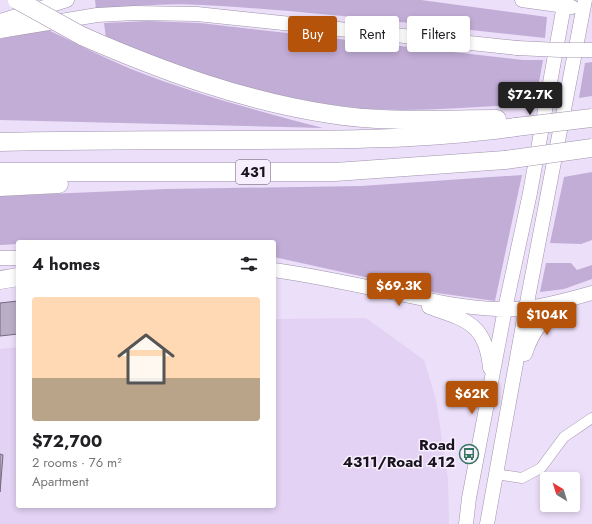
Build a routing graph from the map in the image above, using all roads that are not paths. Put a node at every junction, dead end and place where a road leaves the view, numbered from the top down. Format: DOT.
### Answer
graph roads {
  1 [pos="17,0"];
  2 [pos="67,0"];
  3 [pos="522,0"];
  4 [pos="564,3"];
  5 [pos="587,6"];
  6 [pos="0,21"];
  7 [pos="0,31"];
  8 [pos="592,50"];
  9 [pos="585,119"];
  10 [pos="516,123"];
  11 [pos="0,133"];
  12 [pos="116,140"];
  13 [pos="0,142"];
  14 [pos="592,148"];
  15 [pos="0,172"];
  16 [pos="291,172"];
  17 [pos="0,187"];
  18 [pos="0,258"];
  19 [pos="16,258"];
  20 [pos="276,270"];
  21 [pos="16,277"];
  22 [pos="0,280"];
  23 [pos="380,290"];
  24 [pos="592,293"];
  25 [pos="526,308"];
  26 [pos="505,309"];
  27 [pos="492,382"];
  28 [pos="512,388"];
  29 [pos="592,418"];
  30 [pos="495,474"];
  31 [pos="466,524"];
  32 [pos="487,524"];
  1 -- 10 [label="highway, bridge"];
  2 -- 6 [label="main road"];
  3 -- 4 [label="main road"];
  4 -- 5 [label="main road"];
  4 -- 26 [label="main road"];
  5 -- 25 [label="main road"];
  7 -- 8 [label="main road, bridge"];
  9 -- 10 [label="highway, 431, bridge"];
  10 -- 12 [label="highway, 431"];
  11 -- 12 [label="highway"];
  12 -- 13 [label="highway, 431"];
  14 -- 16 [label="highway, 431, bridge"];
  15 -- 16 [label="highway, 431"];
  16 -- 17 [label="highway"];
  18 -- 19 [label="main road"];
  20 -- 23 [label="main road"];
  21 -- 22 [label="highway"];
  23 -- 26 [label="main road"];
  23 -- 27 [label="main road"];
  24 -- 25 [label="main road"];
  24 -- 28 [label="main road"];
  25 -- 26 [label="main road"];
  25 -- 28 [label="main road"];
  26 -- 27 [label="main road"];
  27 -- 31 [label="main road"];
  28 -- 30 [label="main road"];
  29 -- 30 [label="street"];
  30 -- 32 [label="main road"];
}
